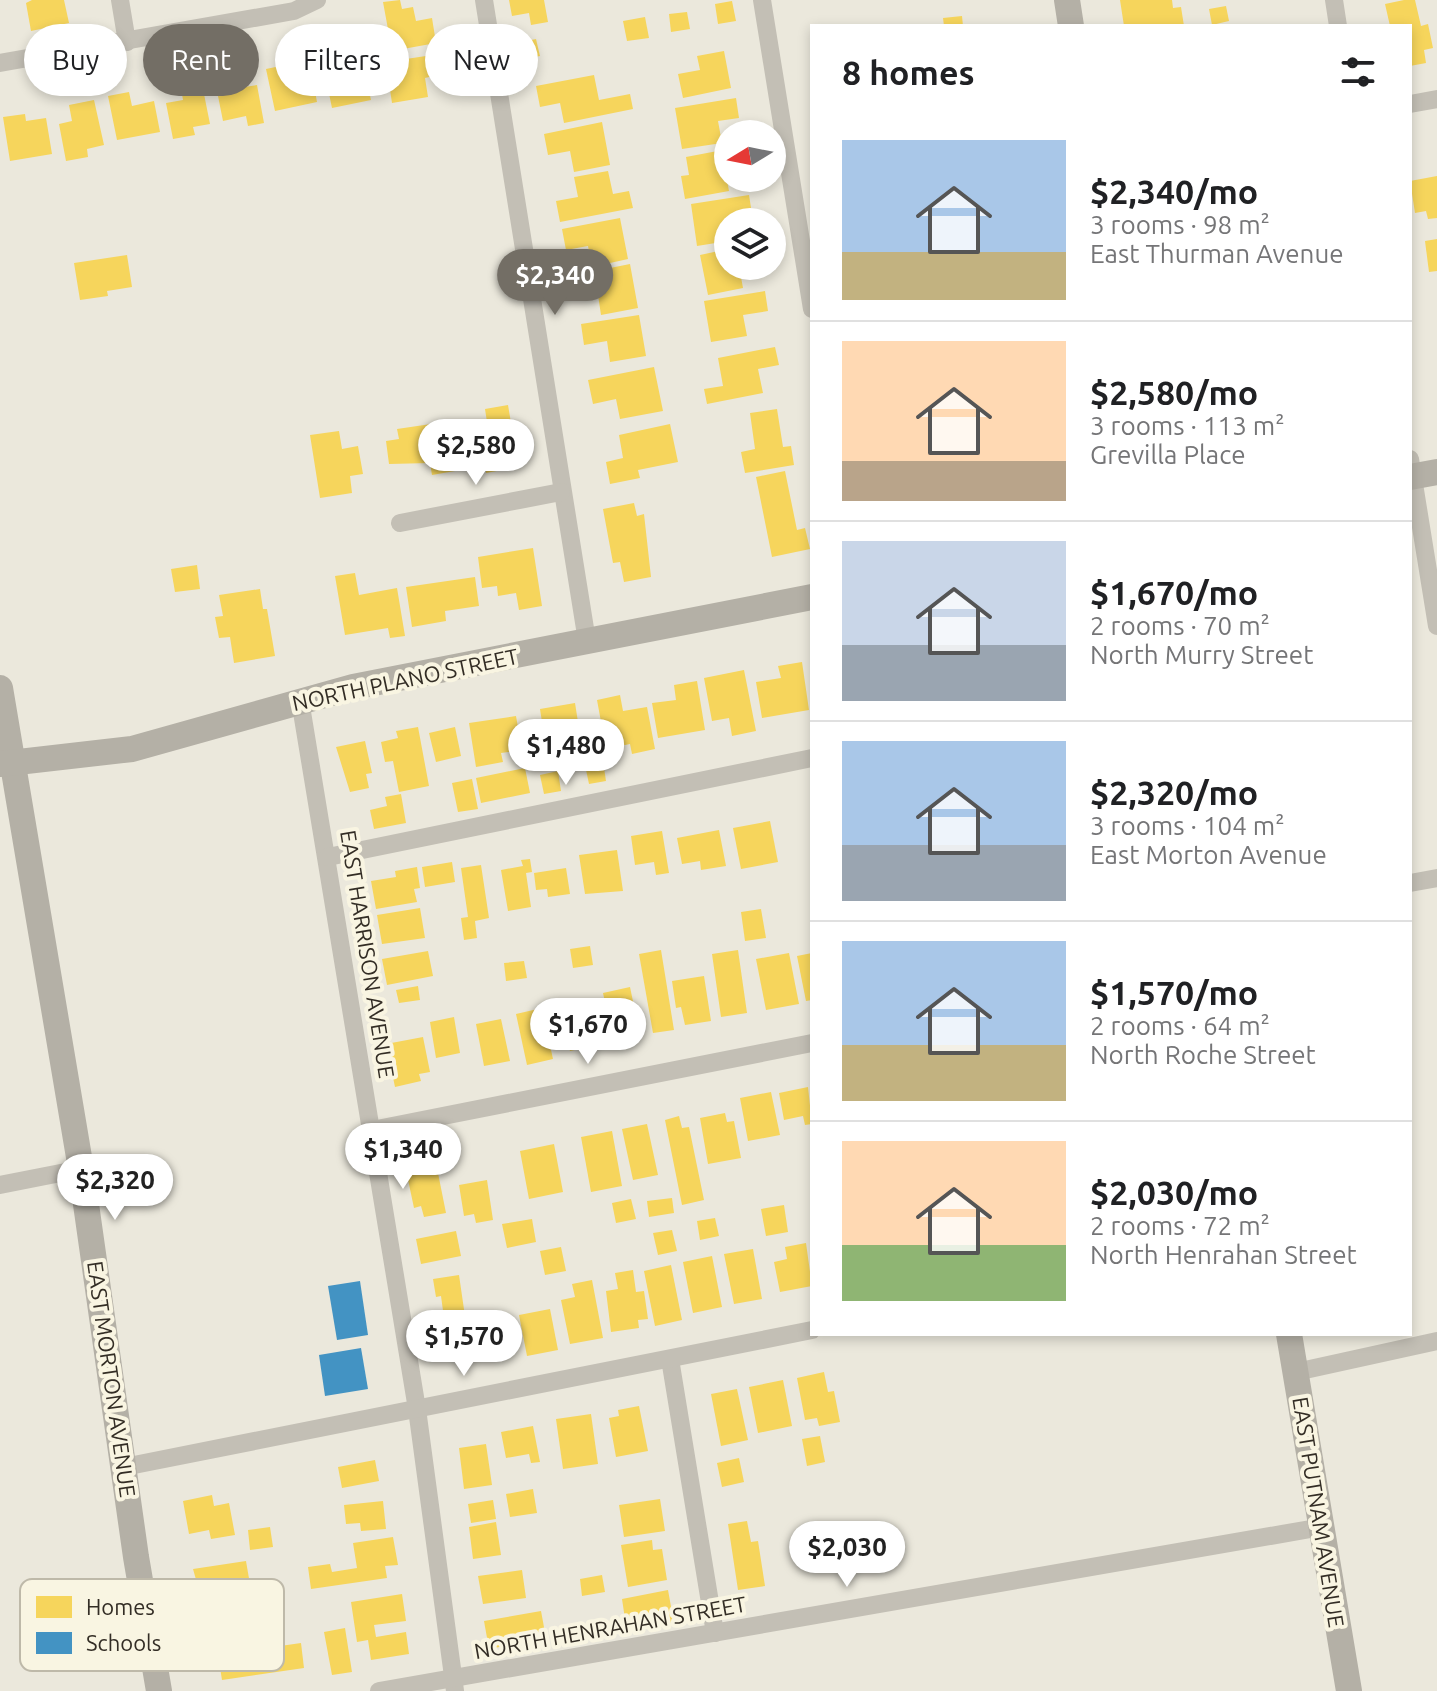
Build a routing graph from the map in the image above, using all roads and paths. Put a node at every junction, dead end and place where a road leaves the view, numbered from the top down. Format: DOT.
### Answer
graph roads {
  1 [pos="120,0"];
  2 [pos="317,0"];
  3 [pos="484,0"];
  4 [pos="762,0"];
  5 [pos="1067,0"];
  6 [pos="1334,0"];
  7 [pos="124,24"];
  8 [pos="1071,24"];
  9 [pos="1338,24"];
  10 [pos="127,42"];
  11 [pos="24,59"];
  12 [pos="0,63"];
  13 [pos="1437,99"];
  14 [pos="1412,104"];
  15 [pos="810,297"];
  16 [pos="1418,471"];
  17 [pos="561,492"];
  18 [pos="400,523"];
  19 [pos="810,597"];
  20 [pos="1437,626"];
  21 [pos="587,641"];
  22 [pos="0,688"];
  23 [pos="300,700"];
  24 [pos="810,758"];
  25 [pos="6,764"];
  26 [pos="328,857"];
  27 [pos="1437,878"];
  28 [pos="1412,883"];
  29 [pos="810,1043"];
  30 [pos="372,1130"];
  31 [pos="81,1169"];
  32 [pos="0,1185"];
  33 [pos="810,1330"];
  34 [pos="1289,1336"];
  35 [pos="1437,1341"];
  36 [pos="670,1359"];
  37 [pos="1296,1372"];
  38 [pos="417,1409"];
  39 [pos="124,1467"];
  40 [pos="1322,1527"];
  41 [pos="142,1579"];
  42 [pos="715,1633"];
  43 [pos="156,1671"];
  44 [pos="454,1685"];
  45 [pos="159,1691"];
  46 [pos="379,1691"];
  47 [pos="1349,1691"];
  1 -- 7 [label="street"];
  2 -- 10 [label="street"];
  3 -- 17 [label="street"];
  4 -- 15 [label="street"];
  5 -- 8 [label="main road"];
  6 -- 9 [label="street"];
  11 -- 12 [label="street"];
  13 -- 14 [label="street"];
  16 -- 20 [label="street"];
  17 -- 18 [label="street"];
  17 -- 21 [label="street"];
  19 -- 21 [label="main road, NORTH PLANO STREET"];
  21 -- 23 [label="main road, NORTH PLANO STREET"];
  22 -- 25 [label="main road, EAST MORTON AVENUE"];
  23 -- 25 [label="main road, NORTH PLANO STREET"];
  23 -- 26 [label="street, EAST HARRISON AVENUE"];
  24 -- 26 [label="street"];
  25 -- 31 [label="main road, EAST MORTON AVENUE"];
  26 -- 30 [label="street, EAST HARRISON AVENUE"];
  27 -- 28 [label="street"];
  29 -- 30 [label="street"];
  30 -- 38 [label="street, EAST HARRISON AVENUE"];
  31 -- 32 [label="street"];
  31 -- 39 [label="main road, EAST MORTON AVENUE"];
  33 -- 36 [label="street"];
  34 -- 37 [label="main road, EAST PUTNAM AVENUE"];
  35 -- 37 [label="street"];
  36 -- 38 [label="street"];
  36 -- 42 [label="street"];
  37 -- 40 [label="main road, EAST PUTNAM AVENUE"];
  38 -- 39 [label="street"];
  38 -- 44 [label="street, EAST HARRISON AVENUE"];
  39 -- 41 [label="main road, EAST MORTON AVENUE"];
  40 -- 42 [label="street, NORTH HENRAHAN STREET"];
  40 -- 47 [label="main road, EAST PUTNAM AVENUE"];
  42 -- 44 [label="street, NORTH HENRAHAN STREET"];
  43 -- 45 [label="main road, EAST MORTON AVENUE"];
  44 -- 46 [label="street, NORTH HENRAHAN STREET"];
}
